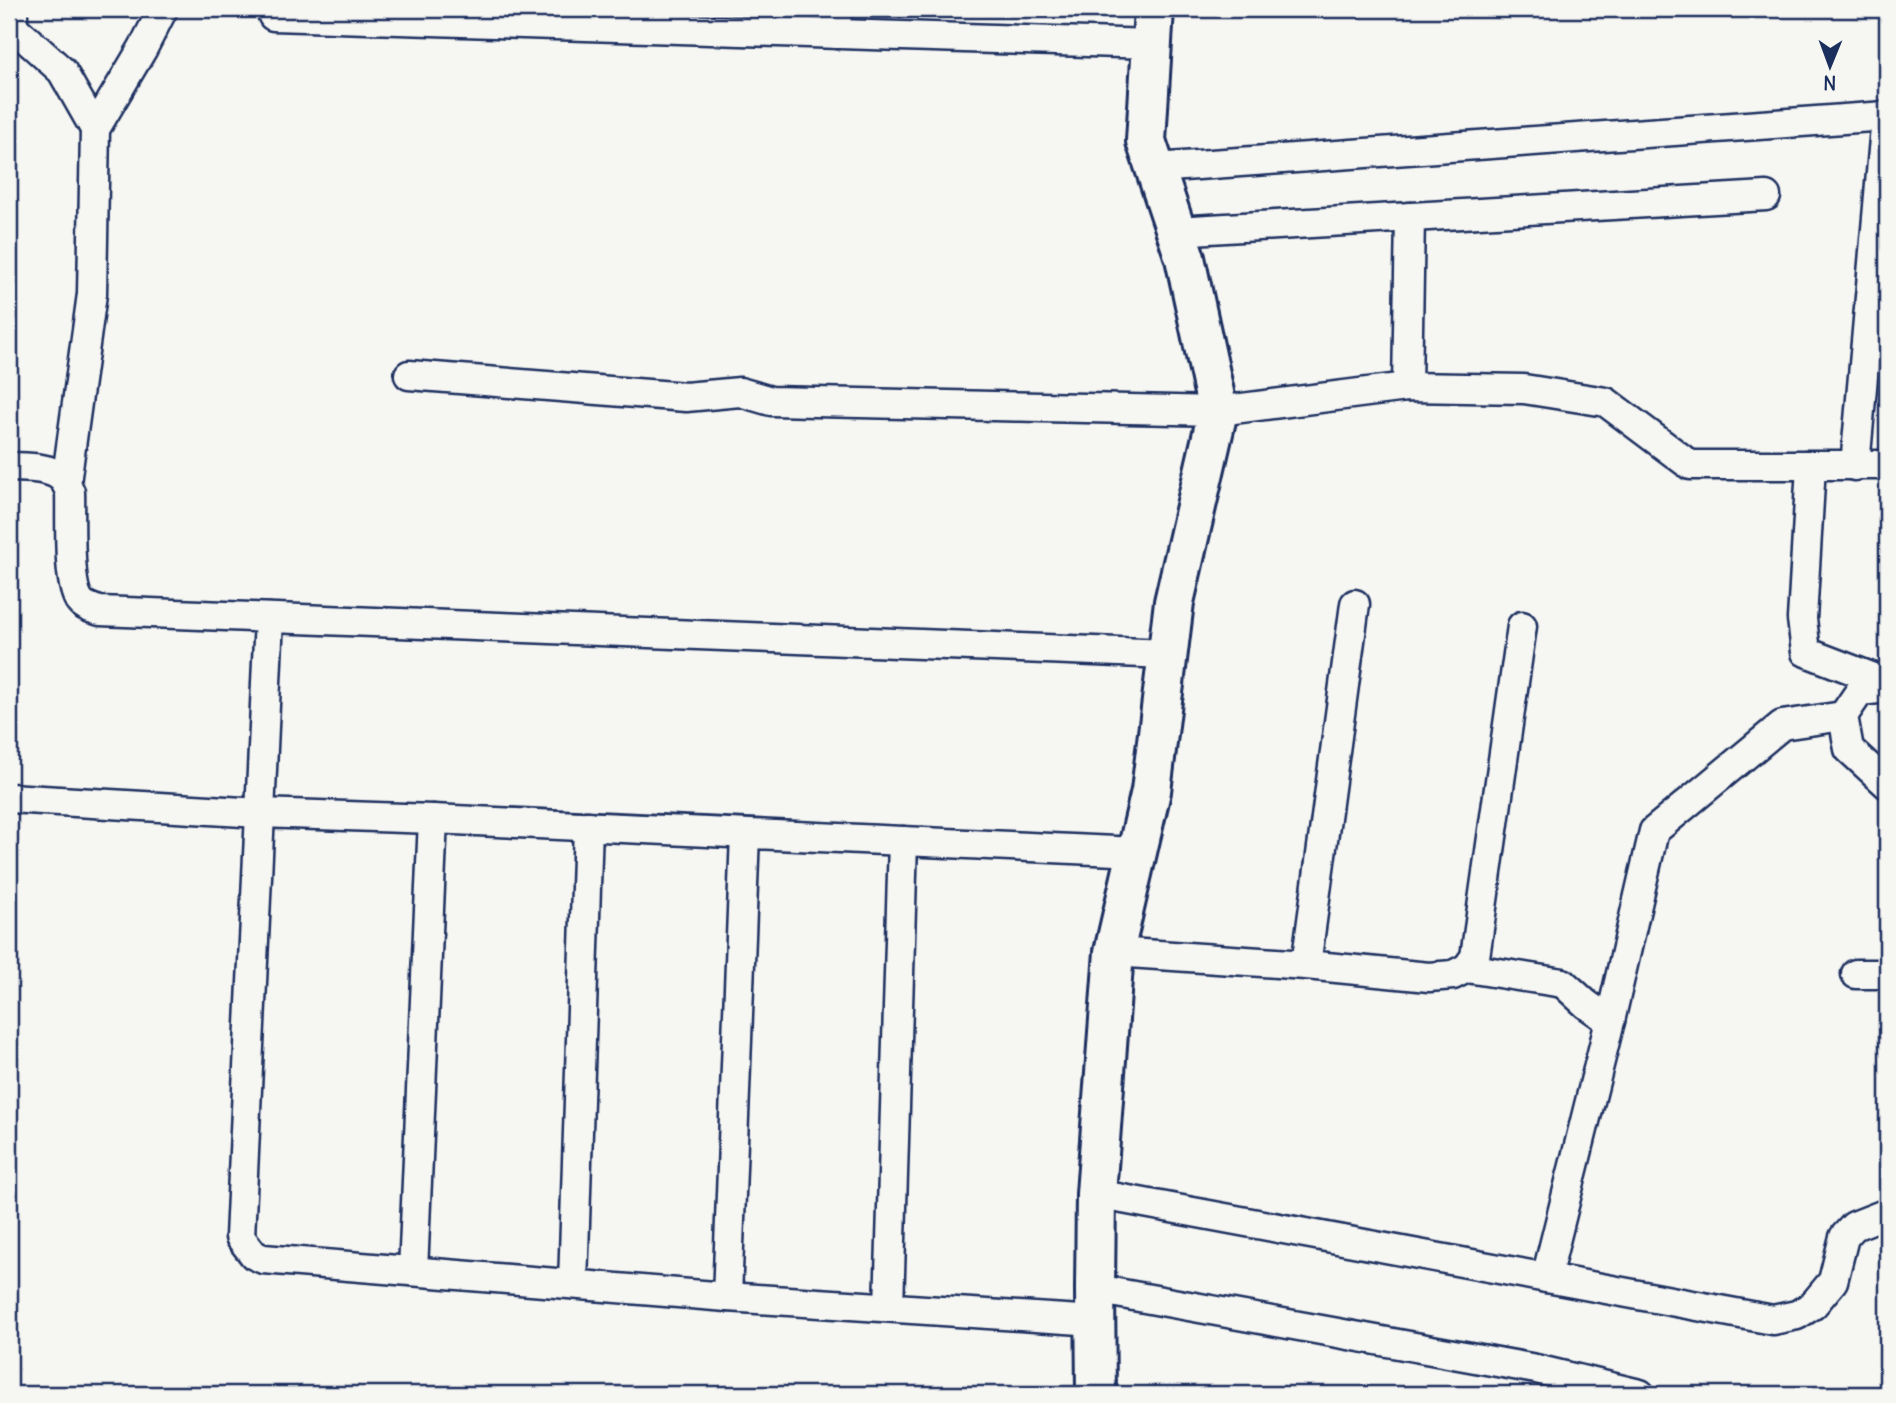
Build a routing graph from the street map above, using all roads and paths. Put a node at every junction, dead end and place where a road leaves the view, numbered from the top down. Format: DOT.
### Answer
graph roads {
  1 [pos="13,9"];
  2 [pos="163,9"];
  3 [pos="409,15"];
  4 [pos="274,16"];
  5 [pos="623,18"];
  6 [pos="836,21"];
  7 [pos="1153,26"];
  8 [pos="1886,116"];
  9 [pos="96,130"];
  10 [pos="1155,168"];
  11 [pos="1766,196"];
  12 [pos="1410,217"];
  13 [pos="1176,231"];
  14 [pos="1881,236"];
  15 [pos="1876,350"];
  16 [pos="409,375"];
  17 [pos="1407,387"];
  18 [pos="1218,411"];
  19 [pos="1887,465"];
  20 [pos="1811,466"];
  21 [pos="1855,466"];
  22 [pos="9,467"];
  23 [pos="66,482"];
  24 [pos="1355,604"];
  25 [pos="269,618"];
  26 [pos="1522,626"];
  27 [pos="1168,654"];
  28 [pos="1887,683"];
  29 [pos="1887,688"];
  30 [pos="1843,716"];
  31 [pos="1887,784"];
  32 [pos="9,798"];
  33 [pos="260,813"];
  34 [pos="433,819"];
  35 [pos="588,826"];
  36 [pos="745,834"];
  37 [pos="903,841"];
  38 [pos="1137,852"];
  39 [pos="1114,952"];
  40 [pos="1306,965"];
  41 [pos="1467,968"];
  42 [pos="1856,974"];
  43 [pos="1887,974"];
  44 [pos="1610,1021"];
  45 [pos="1096,1194"];
  46 [pos="1887,1213"];
  47 [pos="413,1272"];
  48 [pos="1546,1278"];
  49 [pos="573,1284"];
  50 [pos="727,1297"];
  51 [pos="1095,1305"];
  52 [pos="889,1307"];
  53 [pos="1096,1394"];
  54 [pos="1640,1394"];
  1 -- 9 [label="street"];
  2 -- 9 [label="street"];
  3 -- 4 [label="street"];
  3 -- 5 [label="street"];
  5 -- 6 [label="street"];
  6 -- 7 [label="street"];
  7 -- 10 [label="street"];
  8 -- 10 [label="street"];
  8 -- 14 [label="street"];
  9 -- 23 [label="street"];
  10 -- 13 [label="street"];
  11 -- 12 [label="street"];
  12 -- 13 [label="street"];
  12 -- 17 [label="street"];
  13 -- 18 [label="street"];
  14 -- 15 [label="street"];
  15 -- 21 [label="street"];
  16 -- 18 [label="street"];
  17 -- 18 [label="street"];
  17 -- 20 [label="street"];
  18 -- 27 [label="street"];
  19 -- 21 [label="street"];
  20 -- 21 [label="street"];
  20 -- 28 [label="street"];
  22 -- 23 [label="street"];
  23 -- 25 [label="street"];
  24 -- 40 [label="street"];
  25 -- 27 [label="street"];
  25 -- 33 [label="street"];
  26 -- 41 [label="street"];
  27 -- 38 [label="street"];
  29 -- 30 [label="street"];
  30 -- 31 [label="street"];
  30 -- 44 [label="street"];
  32 -- 33 [label="street"];
  33 -- 34 [label="street"];
  33 -- 47 [label="street"];
  34 -- 35 [label="street"];
  34 -- 47 [label="street"];
  35 -- 36 [label="street"];
  35 -- 49 [label="street"];
  36 -- 37 [label="street"];
  36 -- 50 [label="street"];
  37 -- 38 [label="street"];
  37 -- 52 [label="street"];
  38 -- 39 [label="street"];
  39 -- 40 [label="street"];
  39 -- 45 [label="street"];
  40 -- 41 [label="street"];
  41 -- 44 [label="street"];
  42 -- 43 [label="street"];
  44 -- 48 [label="street"];
  45 -- 48 [label="street"];
  45 -- 51 [label="street"];
  46 -- 48 [label="street"];
  47 -- 49 [label="street"];
  49 -- 50 [label="street"];
  50 -- 52 [label="street"];
  51 -- 52 [label="street"];
  51 -- 53 [label="street"];
  51 -- 54 [label="street"];
}
